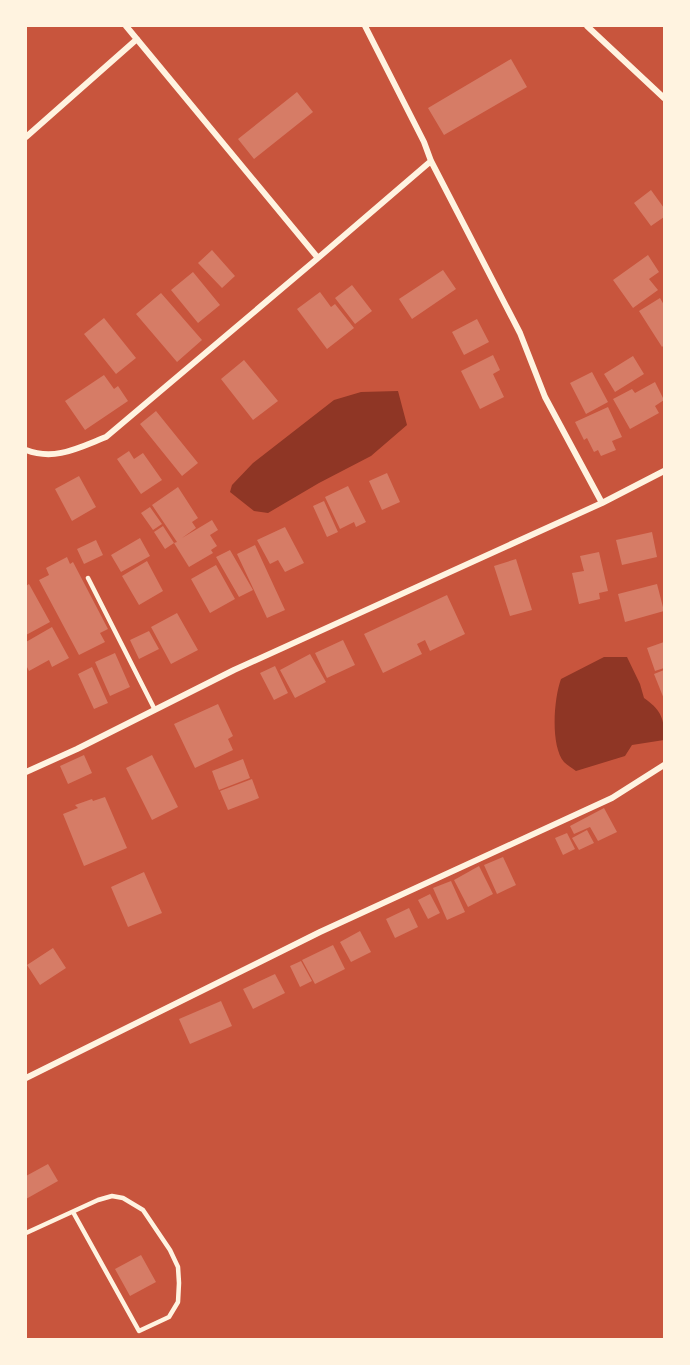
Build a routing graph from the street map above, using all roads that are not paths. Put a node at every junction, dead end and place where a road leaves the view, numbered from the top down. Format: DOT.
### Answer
graph roads {
  1 [pos="126,26"];
  2 [pos="364,26"];
  3 [pos="587,26"];
  4 [pos="137,39"];
  5 [pos="664,98"];
  6 [pos="26,137"];
  7 [pos="431,161"];
  8 [pos="318,258"];
  9 [pos="26,450"];
  10 [pos="664,471"];
  11 [pos="602,503"];
  12 [pos="88,578"];
  13 [pos="155,710"];
  14 [pos="664,765"];
  15 [pos="26,772"];
  16 [pos="26,1078"];
  17 [pos="73,1212"];
  18 [pos="26,1233"];
  1 -- 4 [label="street"];
  2 -- 7 [label="street"];
  3 -- 5 [label="street"];
  4 -- 6 [label="street"];
  4 -- 8 [label="street"];
  7 -- 8 [label="street"];
  7 -- 11 [label="street"];
  8 -- 9 [label="street"];
  10 -- 11 [label="street"];
  11 -- 13 [label="street"];
  12 -- 13 [label="lane"];
  13 -- 15 [label="street"];
  14 -- 16 [label="street"];
  17 -- 17 [label="lane"];
  17 -- 18 [label="lane"];
}
